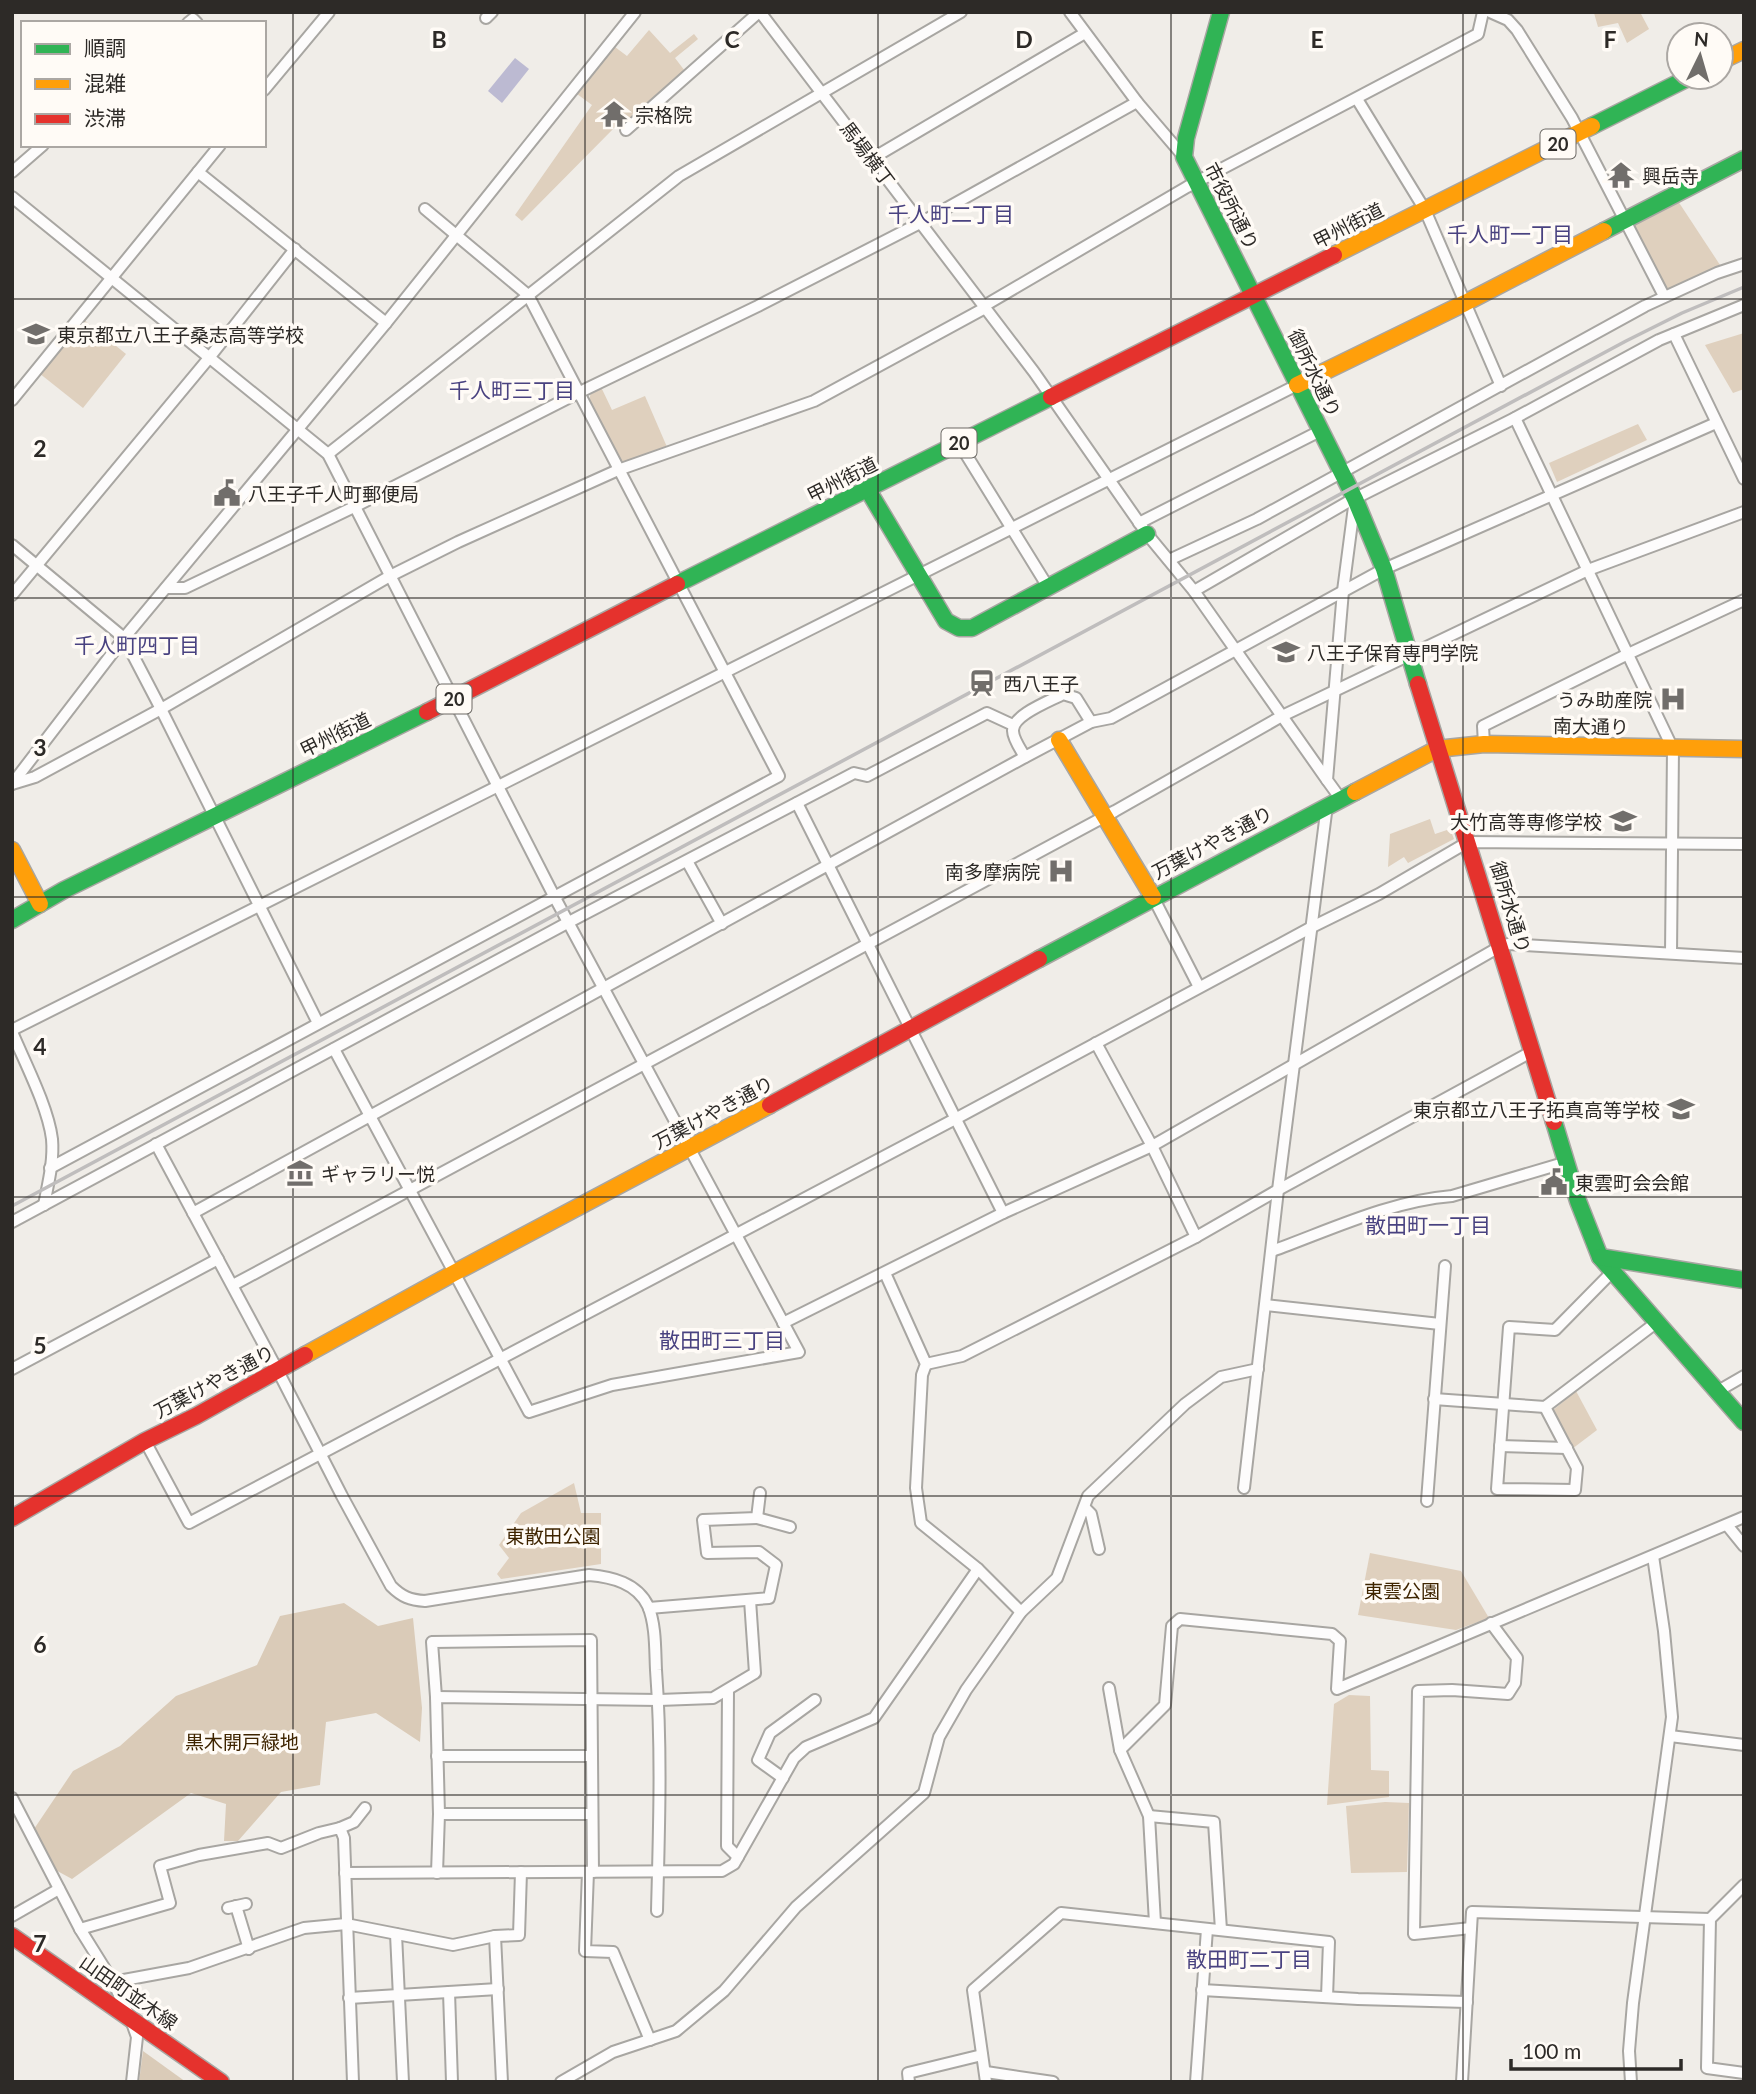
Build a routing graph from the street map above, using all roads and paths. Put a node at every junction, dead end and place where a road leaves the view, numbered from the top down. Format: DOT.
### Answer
graph roads {
  1 [pos="329,12"];
  2 [pos="635,12"];
  3 [pos="760,12"];
  4 [pos="961,12"];
  5 [pos="1070,12"];
  6 [pos="1221,12"];
  7 [pos="1483,12"];
  8 [pos="1490,12"];
  9 [pos="1086,33"];
  10 [pos="267,82"];
  11 [pos="1665,90"];
  12 [pos="822,93"];
  13 [pos="1357,99"];
  14 [pos="1136,102"];
  15 [pos="626,130"];
  16 [pos="1579,133"];
  17 [pos="41,147"];
  18 [pos="218,147"];
  19 [pos="1184,157"];
  20 [pos="873,158"];
  21 [pos="1744,159"];
  22 [pos="12,172"];
  23 [pos="198,172"];
  24 [pos="1197,183"];
  25 [pos="12,197"];
  26 [pos="425,209"];
  27 [pos="1425,210"];
  28 [pos="1625,220"];
  29 [pos="920,223"];
  30 [pos="457,235"];
  31 [pos="295,249"];
  32 [pos="1744,264"];
  33 [pos="112,280"];
  34 [pos="528,295"];
  35 [pos="1254,296"];
  36 [pos="1664,296"];
  37 [pos="1465,303"];
  38 [pos="1744,305"];
  39 [pos="985,307"];
  40 [pos="386,323"];
  41 [pos="1674,334"];
  42 [pos="209,358"];
  43 [pos="1297,385"];
  44 [pos="1501,386"];
  45 [pos="580,392"];
  46 [pos="1051,397"];
  47 [pos="12,400"];
  48 [pos="1515,418"];
  49 [pos="1716,423"];
  50 [pos="296,428"];
  51 [pos="1320,431"];
  52 [pos="959,443"];
  53 [pos="328,454"];
  54 [pos="618,470"];
  55 [pos="1340,473"];
  56 [pos="1109,480"];
  57 [pos="1744,480"];
  58 [pos="867,490"];
  59 [pos="1552,495"];
  60 [pos="1355,499"];
  61 [pos="354,507"];
  62 [pos="1744,512"];
  63 [pos="1013,528"];
  64 [pos="1143,528"];
  65 [pos="12,545"];
  66 [pos="1169,560"];
  67 [pos="37,564"];
  68 [pos="1384,569"];
  69 [pos="1588,570"];
  70 [pos="918,575"];
  71 [pos="390,576"];
  72 [pos="679,583"];
  73 [pos="1048,587"];
  74 [pos="166,588"];
  75 [pos="1194,591"];
  76 [pos="1343,592"];
  77 [pos="12,595"];
  78 [pos="1744,600"];
  79 [pos="124,638"];
  80 [pos="1236,651"];
  81 [pos="1628,654"];
  82 [pos="1410,657"];
  83 [pos="726,672"];
  84 [pos="1336,691"];
  85 [pos="453,699"];
  86 [pos="162,709"];
  87 [pos="1282,716"];
  88 [pos="1091,722"];
  89 [pos="1013,725"];
  90 [pos="1059,740"];
  91 [pos="1484,744"];
  92 [pos="1437,749"];
  93 [pos="1673,749"];
  94 [pos="1744,749"];
  95 [pos="1025,757"];
  96 [pos="1327,780"];
  97 [pos="12,783"];
  98 [pos="498,785"];
  99 [pos="1333,802"];
  100 [pos="797,803"];
  101 [pos="215,817"];
  102 [pos="1103,817"];
  103 [pos="1468,842"];
  104 [pos="1673,844"];
  105 [pos="1744,844"];
  106 [pos="12,850"];
  107 [pos="687,861"];
  108 [pos="828,865"];
  109 [pos="554,896"];
  110 [pos="1153,897"];
  111 [pos="40,904"];
  112 [pos="260,905"];
  113 [pos="12,920"];
  114 [pos="569,922"];
  115 [pos="722,924"];
  116 [pos="1312,927"];
  117 [pos="867,944"];
  118 [pos="1501,946"];
  119 [pos="1671,953"];
  120 [pos="1744,958"];
  121 [pos="1199,987"];
  122 [pos="604,988"];
  123 [pos="318,1023"];
  124 [pos="911,1030"];
  125 [pos="12,1031"];
  126 [pos="1096,1043"];
  127 [pos="334,1049"];
  128 [pos="1533,1051"];
  129 [pos="645,1064"];
  130 [pos="1294,1064"];
  131 [pos="370,1116"];
  132 [pos="957,1118"];
  133 [pos="156,1144"];
  134 [pos="1152,1146"];
  135 [pos="690,1148"];
  136 [pos="1567,1161"];
  137 [pos="50,1168"];
  138 [pos="410,1190"];
  139 [pos="1278,1190"];
  140 [pos="44,1205"];
  141 [pos="193,1213"];
  142 [pos="1003,1213"];
  143 [pos="12,1222"];
  144 [pos="736,1234"];
  145 [pos="1196,1237"];
  146 [pos="1272,1251"];
  147 [pos="1600,1257"];
  148 [pos="218,1259"];
  149 [pos="1445,1266"];
  150 [pos="1613,1271"];
  151 [pos="454,1273"];
  152 [pos="885,1273"];
  153 [pos="1744,1280"];
  154 [pos="233,1285"];
  155 [pos="1266,1305"];
  156 [pos="1657,1322"];
  157 [pos="783,1324"];
  158 [pos="1440,1324"];
  159 [pos="500,1358"];
  160 [pos="926,1364"];
  161 [pos="1258,1369"];
  162 [pos="12,1370"];
  163 [pos="278,1371"];
  164 [pos="1744,1376"];
  165 [pos="1717,1391"];
  166 [pos="1434,1399"];
  167 [pos="1503,1404"];
  168 [pos="1545,1407"];
  169 [pos="1744,1422"];
  170 [pos="145,1441"];
  171 [pos="1500,1446"];
  172 [pos="1567,1448"];
  173 [pos="320,1454"];
  174 [pos="1244,1488"];
  175 [pos="760,1493"];
  176 [pos="1427,1500"];
  177 [pos="1085,1508"];
  178 [pos="1744,1517"];
  179 [pos="12,1518"];
  180 [pos="757,1518"];
  181 [pos="1727,1525"];
  182 [pos="790,1527"];
  183 [pos="1744,1546"];
  184 [pos="1099,1549"];
  185 [pos="1653,1556"];
  186 [pos="978,1569"];
  187 [pos="750,1600"];
  188 [pos="649,1608"];
  189 [pos="1021,1612"];
  190 [pos="1491,1623"];
  191 [pos="1109,1688"];
  192 [pos="728,1690"];
  193 [pos="436,1697"];
  194 [pos="591,1699"];
  195 [pos="659,1700"];
  196 [pos="816,1700"];
  197 [pos="1670,1736"];
  198 [pos="1744,1745"];
  199 [pos="1120,1750"];
  200 [pos="437,1756"];
  201 [pos="591,1756"];
  202 [pos="783,1777"];
  203 [pos="12,1798"];
  204 [pos="365,1808"];
  205 [pos="439,1814"];
  206 [pos="591,1814"];
  207 [pos="1149,1816"];
  208 [pos="340,1828"];
  209 [pos="738,1857"];
  210 [pos="521,1872"];
  211 [pos="590,1872"];
  212 [pos="658,1872"];
  213 [pos="345,1873"];
  214 [pos="437,1873"];
  215 [pos="1744,1885"];
  216 [pos="60,1889"];
  217 [pos="237,1906"];
  218 [pos="657,1911"];
  219 [pos="12,1916"];
  220 [pos="1644,1916"];
  221 [pos="1710,1919"];
  222 [pos="1155,1923"];
  223 [pos="346,1924"];
  224 [pos="1471,1928"];
  225 [pos="80,1929"];
  226 [pos="1206,1929"];
  227 [pos="1221,1930"];
  228 [pos="396,1934"];
  229 [pos="12,1936"];
  230 [pos="495,1936"];
  231 [pos="12,1948"];
  232 [pos="249,1949"];
  233 [pos="113,1982"];
  234 [pos="498,1989"];
  235 [pos="1202,1990"];
  236 [pos="449,1992"];
  237 [pos="398,1995"];
  238 [pos="1326,1997"];
  239 [pos="349,1998"];
  240 [pos="1466,2002"];
  241 [pos="131,2020"];
  242 [pos="137,2037"];
  243 [pos="650,2040"];
  244 [pos="982,2054"];
  245 [pos="1744,2073"];
  246 [pos="986,2077"];
  247 [pos="1726,2077"];
  248 [pos="132,2082"];
  249 [pos="202,2082"];
  250 [pos="221,2082"];
  251 [pos="353,2082"];
  252 [pos="403,2082"];
  253 [pos="452,2082"];
  254 [pos="502,2082"];
  255 [pos="561,2082"];
  256 [pos="909,2082"];
  257 [pos="1053,2082"];
  258 [pos="1196,2082"];
  259 [pos="1462,2082"];
  260 [pos="1631,2082"];
  1 -- 10 [label="street"];
  2 -- 30 [label="street"];
  3 -- 12 [label="street, 馬場横丁"];
  3 -- 15 [label="street"];
  4 -- 12 [label="street"];
  5 -- 9 [label="street"];
  6 -- 19 [label="main road, 市役所通り"];
  7 -- 13 [label="street"];
  8 -- 16 [label="street"];
  9 -- 14 [label="street"];
  9 -- 20 [label="street"];
  11 -- 16 [label="main road, 甲州街道 / 20"];
  12 -- 20 [label="street, 馬場横丁"];
  12 -- 34 [label="street"];
  13 -- 24 [label="street"];
  13 -- 27 [label="street"];
  14 -- 19 [label="street"];
  14 -- 29 [label="street"];
  16 -- 27 [label="main road, 甲州街道 / 20"];
  16 -- 28 [label="street"];
  17 -- 22 [label="street"];
  18 -- 23 [label="street"];
  19 -- 24 [label="main road, 市役所通り"];
  20 -- 29 [label="street, 馬場横丁"];
  21 -- 28 [label="main road"];
  23 -- 31 [label="street"];
  23 -- 33 [label="street"];
  24 -- 35 [label="main road, 市役所通り"];
  24 -- 39 [label="street"];
  25 -- 33 [label="street"];
  26 -- 30 [label="street"];
  27 -- 35 [label="main road, 甲州街道 / 20"];
  27 -- 37 [label="street"];
  28 -- 36 [label="street"];
  28 -- 37 [label="main road"];
  29 -- 39 [label="street, 馬場横丁"];
  29 -- 45 [label="street"];
  30 -- 34 [label="street"];
  30 -- 40 [label="street"];
  31 -- 40 [label="street"];
  31 -- 42 [label="street"];
  32 -- 36 [label="street"];
  33 -- 42 [label="street"];
  33 -- 47 [label="street"];
  34 -- 45 [label="street"];
  34 -- 53 [label="street"];
  35 -- 43 [label="main road, 御所水通り"];
  35 -- 46 [label="main road, 甲州街道 / 20"];
  36 -- 44 [label="street"];
  37 -- 43 [label="main road"];
  37 -- 44 [label="street"];
  38 -- 41 [label="street"];
  39 -- 46 [label="street, 馬場横丁"];
  39 -- 54 [label="street"];
  40 -- 50 [label="street"];
  41 -- 48 [label="street"];
  41 -- 49 [label="street"];
  42 -- 50 [label="street"];
  42 -- 67 [label="street"];
  43 -- 51 [label="main road, 御所水通り"];
  43 -- 56 [label="street"];
  44 -- 55 [label="street"];
  45 -- 54 [label="street"];
  45 -- 61 [label="street"];
  46 -- 52 [label="main road, 甲州街道 / 20"];
  46 -- 56 [label="street, 馬場横丁"];
  48 -- 59 [label="street"];
  48 -- 60 [label="street"];
  49 -- 57 [label="street"];
  49 -- 59 [label="street"];
  50 -- 53 [label="street"];
  50 -- 74 [label="street"];
  51 -- 55 [label="main road, 御所水通り"];
  51 -- 64 [label="street"];
  52 -- 58 [label="main road, 甲州街道 / 20"];
  52 -- 63 [label="street"];
  53 -- 61 [label="street"];
  54 -- 71 [label="street"];
  54 -- 72 [label="street"];
  55 -- 60 [label="main road, 御所水通り"];
  55 -- 66 [label="street"];
  56 -- 63 [label="street"];
  56 -- 64 [label="street, 馬場横丁"];
  58 -- 70 [label="main road"];
  58 -- 72 [label="main road, 甲州街道 / 20"];
  59 -- 68 [label="street"];
  59 -- 69 [label="street"];
  60 -- 68 [label="main road, 御所水通り"];
  60 -- 75 [label="street"];
  60 -- 76 [label="street"];
  61 -- 71 [label="street"];
  61 -- 74 [label="street"];
  62 -- 69 [label="street"];
  63 -- 70 [label="street"];
  63 -- 73 [label="street"];
  64 -- 66 [label="street, 馬場横丁"];
  64 -- 73 [label="main road"];
  65 -- 67 [label="street"];
  66 -- 75 [label="street, 馬場横丁"];
  67 -- 77 [label="street"];
  67 -- 79 [label="street"];
  68 -- 76 [label="street"];
  68 -- 82 [label="main road, 御所水通り"];
  69 -- 81 [label="street"];
  69 -- 82 [label="street"];
  70 -- 73 [label="main road"];
  70 -- 83 [label="street"];
  71 -- 85 [label="street"];
  71 -- 86 [label="street"];
  72 -- 83 [label="street"];
  72 -- 85 [label="main road, 甲州街道 / 20"];
  74 -- 79 [label="street"];
  75 -- 80 [label="street, 馬場横丁"];
  76 -- 80 [label="street"];
  76 -- 84 [label="street"];
  78 -- 81 [label="street"];
  79 -- 86 [label="street"];
  79 -- 97 [label="street"];
  80 -- 87 [label="street, 馬場横丁"];
  80 -- 88 [label="street"];
  81 -- 91 [label="street"];
  81 -- 93 [label="street"];
  82 -- 84 [label="street"];
  82 -- 92 [label="main road, 御所水通り"];
  83 -- 98 [label="street"];
  83 -- 109 [label="street"];
  84 -- 87 [label="street"];
  84 -- 96 [label="street"];
  85 -- 98 [label="street"];
  85 -- 101 [label="main road, 甲州街道 / 20"];
  86 -- 97 [label="street"];
  86 -- 101 [label="street"];
  87 -- 96 [label="street, 馬場横丁"];
  87 -- 102 [label="street"];
  88 -- 89 [label="street"];
  88 -- 90 [label="street"];
  89 -- 95 [label="street"];
  89 -- 100 [label="street"];
  90 -- 95 [label="street"];
  90 -- 102 [label="main road"];
  91 -- 92 [label="main road, 南大通り"];
  91 -- 93 [label="main road, 南大通り"];
  92 -- 99 [label="main road, 万葉けやき通り"];
  92 -- 103 [label="main road, 御所水通り"];
  93 -- 94 [label="main road, 南大通り"];
  93 -- 104 [label="street"];
  95 -- 108 [label="street"];
  96 -- 99 [label="street, 馬場横丁"];
  98 -- 109 [label="street"];
  98 -- 112 [label="street"];
  99 -- 110 [label="main road, 万葉けやき通り"];
  99 -- 116 [label="street"];
  100 -- 107 [label="street"];
  100 -- 108 [label="street"];
  101 -- 111 [label="main road, 甲州街道 / 20"];
  101 -- 112 [label="street"];
  102 -- 110 [label="main road"];
  102 -- 117 [label="street"];
  103 -- 104 [label="street"];
  103 -- 116 [label="street"];
  103 -- 118 [label="main road, 御所水通り"];
  104 -- 105 [label="street"];
  104 -- 119 [label="street"];
  106 -- 111 [label="main road"];
  107 -- 114 [label="street"];
  107 -- 115 [label="street"];
  108 -- 115 [label="street"];
  108 -- 117 [label="street"];
  109 -- 114 [label="street"];
  109 -- 123 [label="street"];
  110 -- 121 [label="street"];
  110 -- 124 [label="main road, 万葉けやき通り"];
  111 -- 113 [label="main road, 甲州街道 / 20"];
  112 -- 123 [label="street"];
  112 -- 125 [label="street"];
  114 -- 122 [label="street"];
  114 -- 127 [label="street"];
  115 -- 122 [label="street"];
  116 -- 121 [label="street"];
  116 -- 130 [label="street"];
  117 -- 124 [label="street"];
  117 -- 129 [label="street"];
  118 -- 119 [label="street"];
  118 -- 128 [label="main road, 御所水通り"];
  118 -- 130 [label="street"];
  119 -- 120 [label="street"];
  121 -- 126 [label="street"];
  122 -- 129 [label="street"];
  122 -- 131 [label="street"];
  123 -- 137 [label="street"];
  124 -- 132 [label="street"];
  124 -- 135 [label="main road, 万葉けやき通り"];
  125 -- 137 [label="street"];
  126 -- 132 [label="street"];
  126 -- 134 [label="street"];
  127 -- 131 [label="street"];
  127 -- 133 [label="street"];
  128 -- 136 [label="main road, 御所水通り"];
  128 -- 139 [label="street"];
  129 -- 135 [label="street"];
  129 -- 138 [label="street"];
  130 -- 134 [label="street"];
  130 -- 139 [label="street"];
  131 -- 138 [label="street"];
  131 -- 141 [label="street"];
  132 -- 142 [label="street"];
  132 -- 144 [label="street"];
  133 -- 140 [label="street"];
  133 -- 141 [label="street"];
  134 -- 142 [label="street"];
  134 -- 145 [label="street"];
  135 -- 144 [label="street"];
  135 -- 151 [label="main road, 万葉けやき通り"];
  136 -- 146 [label="street"];
  136 -- 147 [label="main road, 御所水通り"];
  137 -- 140 [label="street"];
  138 -- 151 [label="street"];
  138 -- 154 [label="street"];
  139 -- 145 [label="street"];
  139 -- 146 [label="street"];
  140 -- 143 [label="street"];
  141 -- 148 [label="street"];
  142 -- 152 [label="street"];
  144 -- 157 [label="street"];
  144 -- 159 [label="street"];
  145 -- 160 [label="street"];
  146 -- 155 [label="street"];
  147 -- 150 [label="main road, 御所水通り"];
  147 -- 153 [label="main road"];
  148 -- 154 [label="street"];
  148 -- 162 [label="street"];
  149 -- 158 [label="street"];
  150 -- 156 [label="main road, 御所水通り"];
  150 -- 167 [label="street"];
  151 -- 159 [label="street"];
  151 -- 163 [label="main road, 万葉けやき通り"];
  152 -- 157 [label="street"];
  152 -- 160 [label="street"];
  154 -- 163 [label="street"];
  155 -- 158 [label="street"];
  155 -- 161 [label="street"];
  156 -- 165 [label="main road, 御所水通り"];
  156 -- 168 [label="street"];
  157 -- 159 [label="street"];
  158 -- 166 [label="street"];
  159 -- 173 [label="street"];
  160 -- 186 [label="street"];
  161 -- 174 [label="street"];
  161 -- 177 [label="street"];
  163 -- 170 [label="main road, 万葉けやき通り"];
  163 -- 173 [label="street"];
  164 -- 165 [label="street"];
  165 -- 169 [label="main road, 御所水通り"];
  166 -- 167 [label="street"];
  166 -- 176 [label="street"];
  167 -- 168 [label="street"];
  167 -- 171 [label="street"];
  168 -- 172 [label="street"];
  170 -- 173 [label="street"];
  170 -- 179 [label="main road, 万葉けやき通り"];
  171 -- 172 [label="street"];
  171 -- 172 [label="street"];
  173 -- 188 [label="street"];
  175 -- 180 [label="street"];
  177 -- 184 [label="street"];
  177 -- 189 [label="street"];
  178 -- 181 [label="street"];
  180 -- 182 [label="street"];
  180 -- 187 [label="street"];
  181 -- 183 [label="street"];
  181 -- 185 [label="street"];
  185 -- 190 [label="street"];
  185 -- 197 [label="street"];
  186 -- 189 [label="street"];
  186 -- 202 [label="street"];
  187 -- 188 [label="street"];
  187 -- 192 [label="street"];
  188 -- 195 [label="street"];
  189 -- 243 [label="street"];
  190 -- 199 [label="street"];
  190 -- 224 [label="street"];
  191 -- 199 [label="street"];
  192 -- 195 [label="street"];
  192 -- 209 [label="street"];
  193 -- 194 [label="street"];
  193 -- 194 [label="street"];
  193 -- 200 [label="street"];
  194 -- 195 [label="street"];
  194 -- 201 [label="street"];
  195 -- 212 [label="street"];
  196 -- 202 [label="street"];
  197 -- 198 [label="street"];
  197 -- 220 [label="street"];
  199 -- 207 [label="street"];
  200 -- 201 [label="street"];
  200 -- 205 [label="street"];
  201 -- 206 [label="street"];
  202 -- 209 [label="street"];
  203 -- 216 [label="street"];
  204 -- 208 [label="street"];
  205 -- 206 [label="street"];
  205 -- 214 [label="street"];
  206 -- 211 [label="street"];
  207 -- 222 [label="street"];
  207 -- 227 [label="street"];
  208 -- 213 [label="street"];
  208 -- 225 [label="street"];
  209 -- 212 [label="street"];
  210 -- 211 [label="street"];
  210 -- 214 [label="street"];
  210 -- 230 [label="street"];
  211 -- 212 [label="street"];
  211 -- 243 [label="street"];
  212 -- 218 [label="street"];
  213 -- 214 [label="street"];
  213 -- 223 [label="street"];
  215 -- 221 [label="street"];
  216 -- 219 [label="street"];
  216 -- 225 [label="street"];
  217 -- 232 [label="street"];
  220 -- 221 [label="street"];
  220 -- 224 [label="street"];
  220 -- 260 [label="street"];
  221 -- 247 [label="street"];
  222 -- 226 [label="street"];
  222 -- 244 [label="street"];
  223 -- 228 [label="street"];
  223 -- 232 [label="street"];
  223 -- 239 [label="street"];
  224 -- 240 [label="street"];
  225 -- 233 [label="street"];
  226 -- 227 [label="street"];
  226 -- 235 [label="street"];
  227 -- 238 [label="street"];
  228 -- 230 [label="street"];
  228 -- 237 [label="street"];
  229 -- 241 [label="main road, 山田町並木線"];
  230 -- 234 [label="street"];
  231 -- 242 [label="main road, 山田町並木線"];
  232 -- 233 [label="street"];
  233 -- 241 [label="street"];
  234 -- 236 [label="street"];
  234 -- 254 [label="street"];
  235 -- 238 [label="street"];
  235 -- 258 [label="street"];
  236 -- 237 [label="street"];
  236 -- 253 [label="street"];
  237 -- 239 [label="street"];
  237 -- 252 [label="street"];
  238 -- 240 [label="street"];
  239 -- 251 [label="street"];
  240 -- 259 [label="street"];
  241 -- 242 [label="street"];
  241 -- 250 [label="main road, 山田町並木線"];
  242 -- 248 [label="street"];
  242 -- 249 [label="main road, 山田町並木線"];
  243 -- 255 [label="street"];
  244 -- 246 [label="street"];
  244 -- 256 [label="street"];
  245 -- 247 [label="street"];
  246 -- 257 [label="street"];
}
